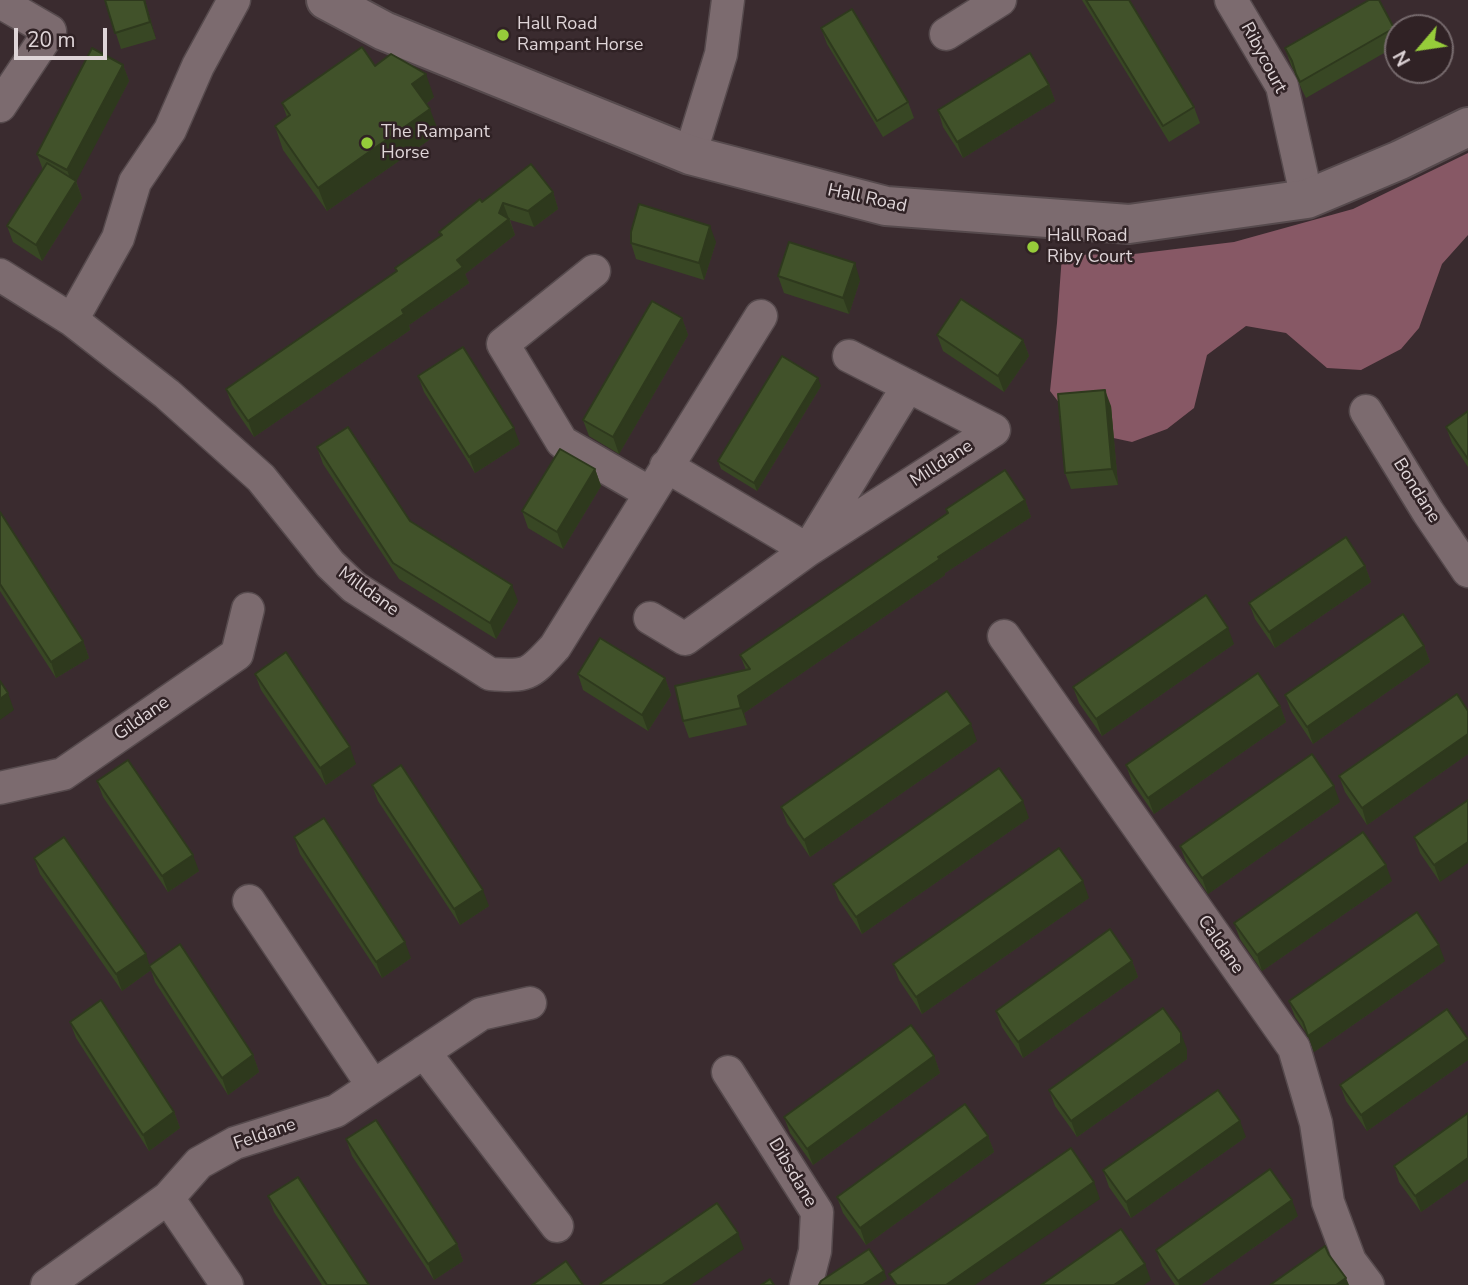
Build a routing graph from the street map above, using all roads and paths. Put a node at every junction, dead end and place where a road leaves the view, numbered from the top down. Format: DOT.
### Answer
graph roads {
  1 [pos="234,0"];
  2 [pos="326,0"];
  3 [pos="728,0"];
  4 [pos="1000,0"];
  5 [pos="1231,0"];
  6 [pos="0,2"];
  7 [pos="946,34"];
  8 [pos="0,106"];
  9 [pos="1468,127"];
  10 [pos="690,155"];
  11 [pos="1307,199"];
  12 [pos="594,271"];
  13 [pos="0,275"];
  14 [pos="761,316"];
  15 [pos="72,320"];
  16 [pos="849,356"];
  17 [pos="908,386"];
  18 [pos="1366,411"];
  19 [pos="666,466"];
  20 [pos="650,493"];
  21 [pos="808,550"];
  22 [pos="1468,571"];
  23 [pos="248,609"];
  24 [pos="650,618"];
  25 [pos="1004,636"];
  26 [pos="0,788"];
  27 [pos="249,901"];
  28 [pos="530,1003"];
  29 [pos="424,1052"];
  30 [pos="729,1072"];
  31 [pos="373,1086"];
  32 [pos="168,1198"];
  33 [pos="557,1226"];
  34 [pos="47,1285"];
  35 [pos="227,1285"];
  36 [pos="806,1285"];
  37 [pos="1368,1285"];
  1 -- 15 [label="street"];
  2 -- 10 [label="street, Hall Road"];
  3 -- 10 [label="street"];
  4 -- 7 [label="street"];
  5 -- 11 [label="street, Ribycourt"];
  6 -- 8 [label="street"];
  9 -- 11 [label="street, Hall Road"];
  10 -- 11 [label="street, Hall Road"];
  12 -- 20 [label="street"];
  13 -- 15 [label="street, Milldane"];
  14 -- 19 [label="street, Milldane"];
  15 -- 20 [label="street, Milldane"];
  16 -- 17 [label="street, Milldane"];
  17 -- 21 [label="street, Milldane"];
  17 -- 21 [label="street, Milldane"];
  18 -- 22 [label="street, Bondane"];
  19 -- 20 [label="street, Milldane"];
  19 -- 21 [label="street"];
  21 -- 24 [label="street, Milldane"];
  23 -- 26 [label="street, Gildane"];
  25 -- 37 [label="street, Caldane"];
  27 -- 31 [label="street"];
  28 -- 29 [label="street, Feldane"];
  29 -- 31 [label="street, Feldane"];
  29 -- 33 [label="street"];
  30 -- 36 [label="street, Dibsdane"];
  31 -- 32 [label="street, Feldane"];
  32 -- 34 [label="street, Feldane"];
  32 -- 35 [label="street"];
}
